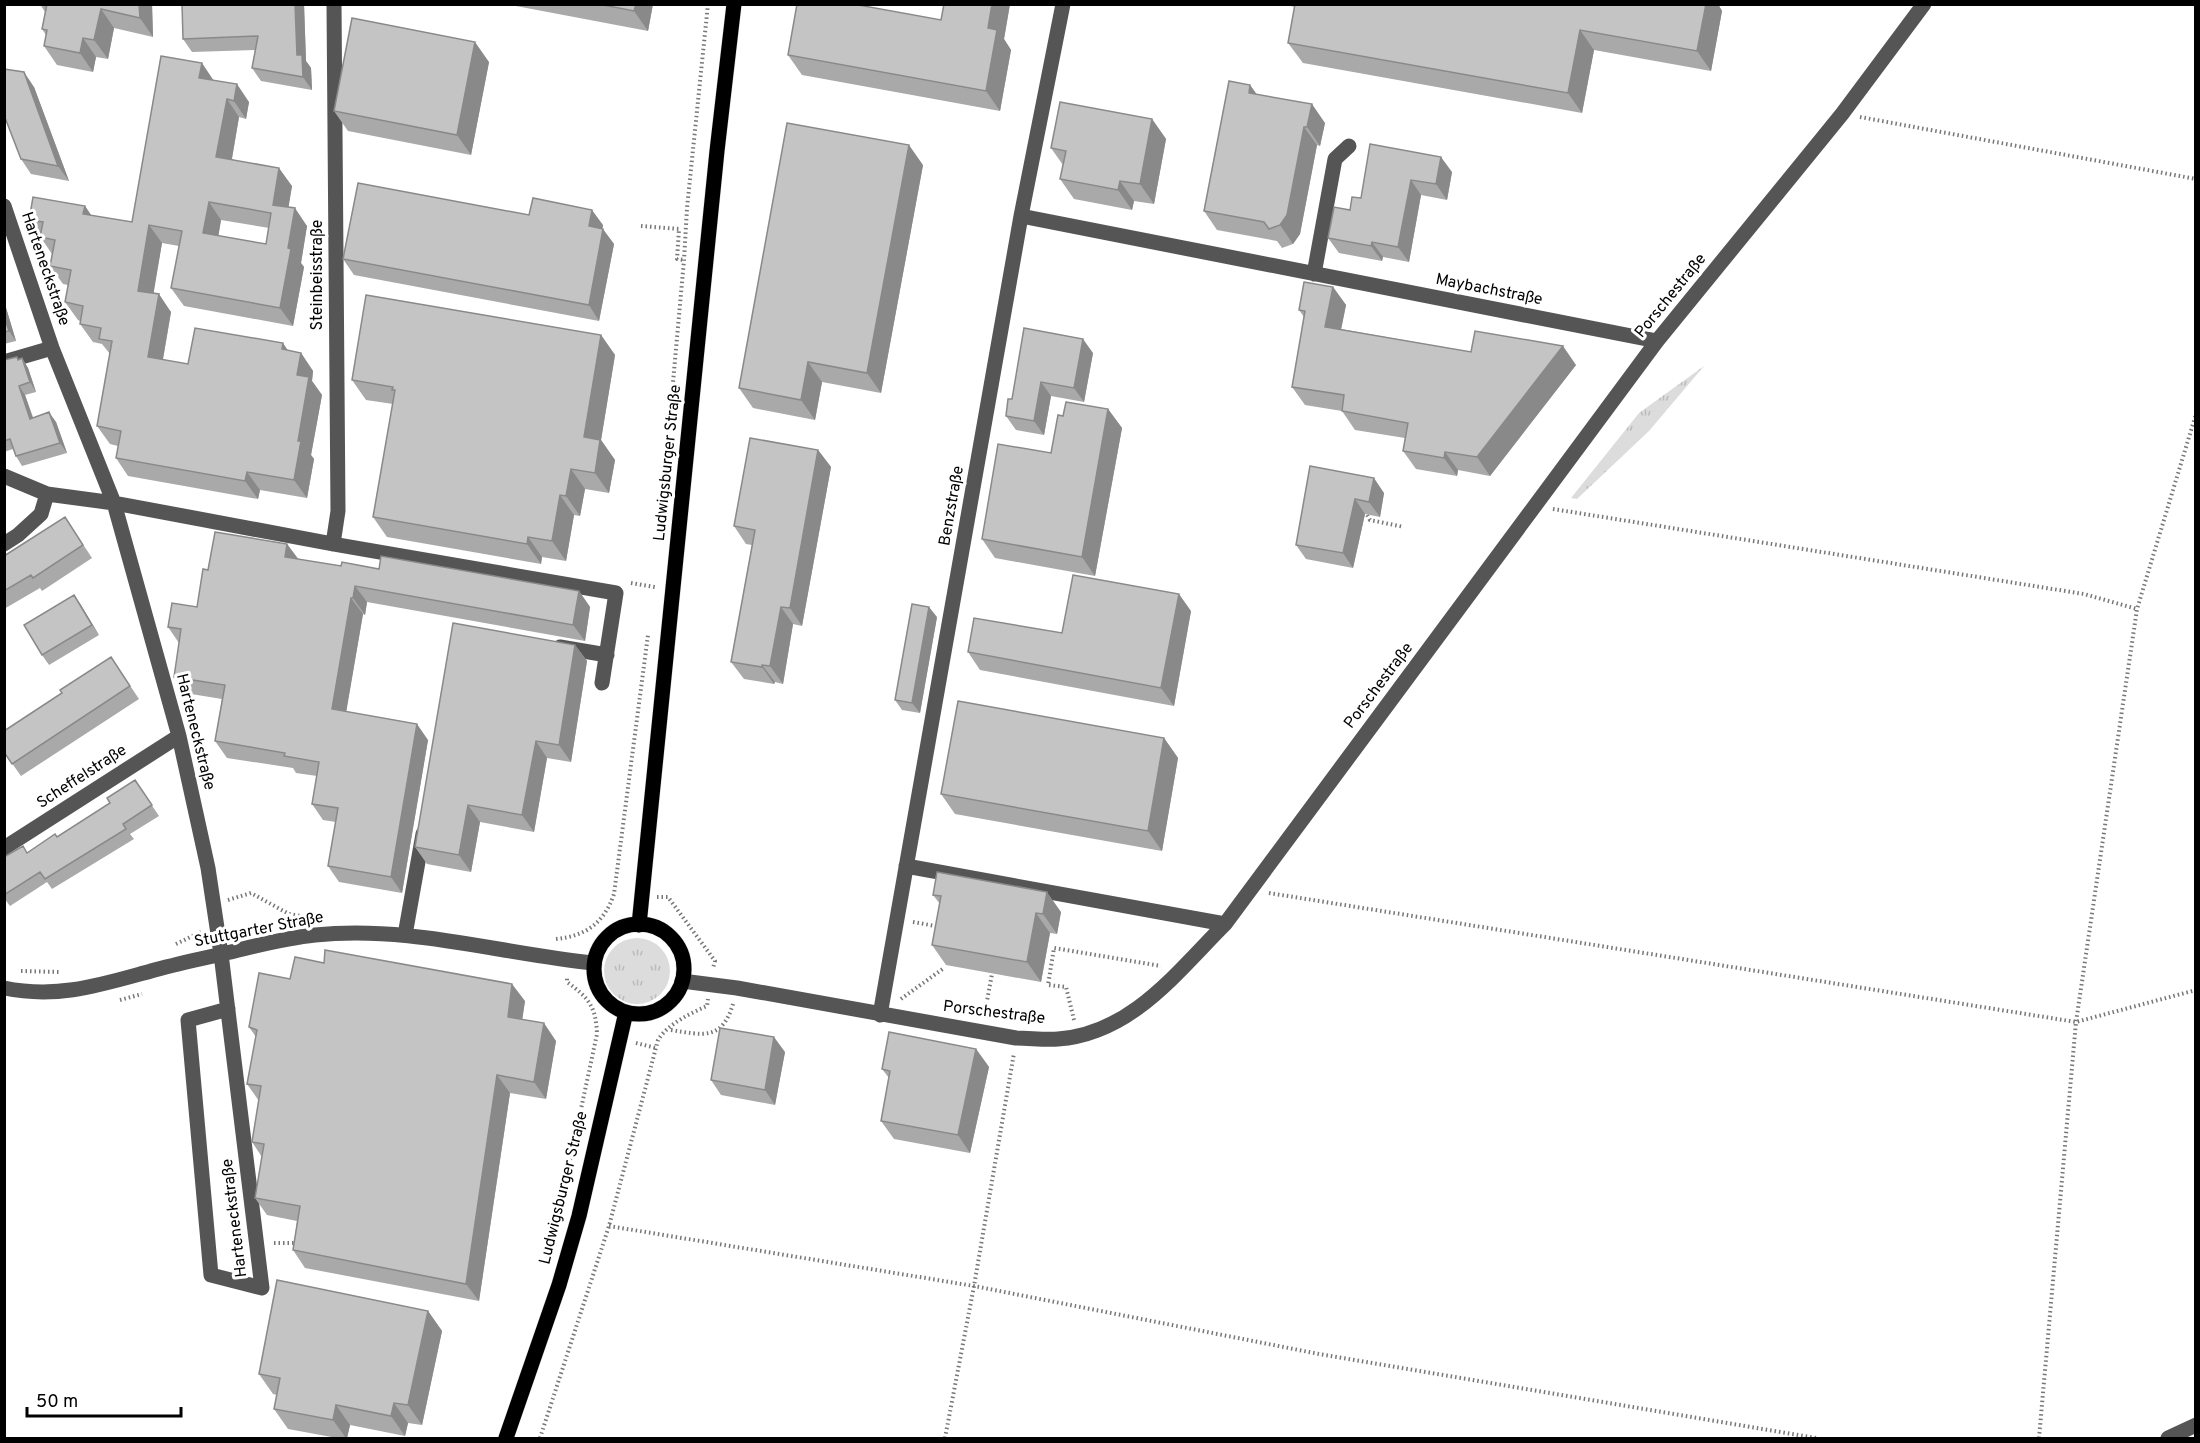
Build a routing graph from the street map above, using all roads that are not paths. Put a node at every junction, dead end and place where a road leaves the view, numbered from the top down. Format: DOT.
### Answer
graph roads {
  1 [pos="334,4"];
  2 [pos="734,4"];
  3 [pos="1063,4"];
  4 [pos="1924,4"];
  5 [pos="1349,146"];
  6 [pos="4,206"];
  7 [pos="1021,216"];
  8 [pos="1314,274"];
  9 [pos="1657,341"];
  10 [pos="52,348"];
  11 [pos="4,362"];
  12 [pos="4,476"];
  13 [pos="48,494"];
  14 [pos="114,503"];
  15 [pos="4,544"];
  16 [pos="333,544"];
  17 [pos="549,645"];
  18 [pos="607,655"];
  19 [pos="602,682"];
  20 [pos="179,736"];
  21 [pos="425,818"];
  22 [pos="4,848"];
  23 [pos="906,866"];
  24 [pos="1225,924"];
  25 [pos="639,925"];
  26 [pos="405,935"];
  27 [pos="221,954"];
  28 [pos="594,963"];
  29 [pos="682,981"];
  30 [pos="4,988"];
  31 [pos="228,1009"];
  32 [pos="626,1012"];
  33 [pos="880,1015"];
  34 [pos="2196,1425"];
  35 [pos="506,1438"];
  36 [pos="2168,1438"];
  1 -- 16 [label="street, Steinbeisstraße"];
  2 -- 25 [label="main road, Ludwigsburger Straße"];
  3 -- 7 [label="street, Benzstraße"];
  4 -- 9 [label="street, Porschestraße"];
  5 -- 8 [label="street"];
  6 -- 10 [label="street, Harteneckstraße"];
  7 -- 8 [label="street, Maybachstraße"];
  7 -- 23 [label="street, Benzstraße"];
  8 -- 9 [label="street, Maybachstraße"];
  9 -- 24 [label="street, Porschestraße"];
  10 -- 11 [label="street"];
  10 -- 14 [label="street, Harteneckstraße"];
  12 -- 13 [label="street"];
  13 -- 14 [label="street"];
  13 -- 15 [label="street"];
  14 -- 16 [label="street"];
  14 -- 20 [label="street, Harteneckstraße"];
  16 -- 18 [label="street"];
  17 -- 18 [label="street"];
  18 -- 19 [label="street"];
  20 -- 22 [label="street, Scheffelstraße"];
  20 -- 27 [label="street, Harteneckstraße"];
  21 -- 26 [label="street"];
  23 -- 24 [label="street"];
  23 -- 33 [label="street, Benzstraße"];
  24 -- 33 [label="street, Porschestraße"];
  25 -- 28 [label="main road"];
  25 -- 29 [label="main road"];
  26 -- 27 [label="street, Stuttgarter Straße"];
  26 -- 28 [label="street, Stuttgarter Straße"];
  27 -- 30 [label="street, Stuttgarter Straße"];
  27 -- 31 [label="street, Harteneckstraße"];
  28 -- 32 [label="main road"];
  29 -- 32 [label="main road"];
  29 -- 33 [label="street, Porschestraße"];
  31 -- 31 [label="street, Harteneckstraße"];
  32 -- 35 [label="main road, Ludwigsburger Straße"];
  34 -- 36 [label="street"];
}
